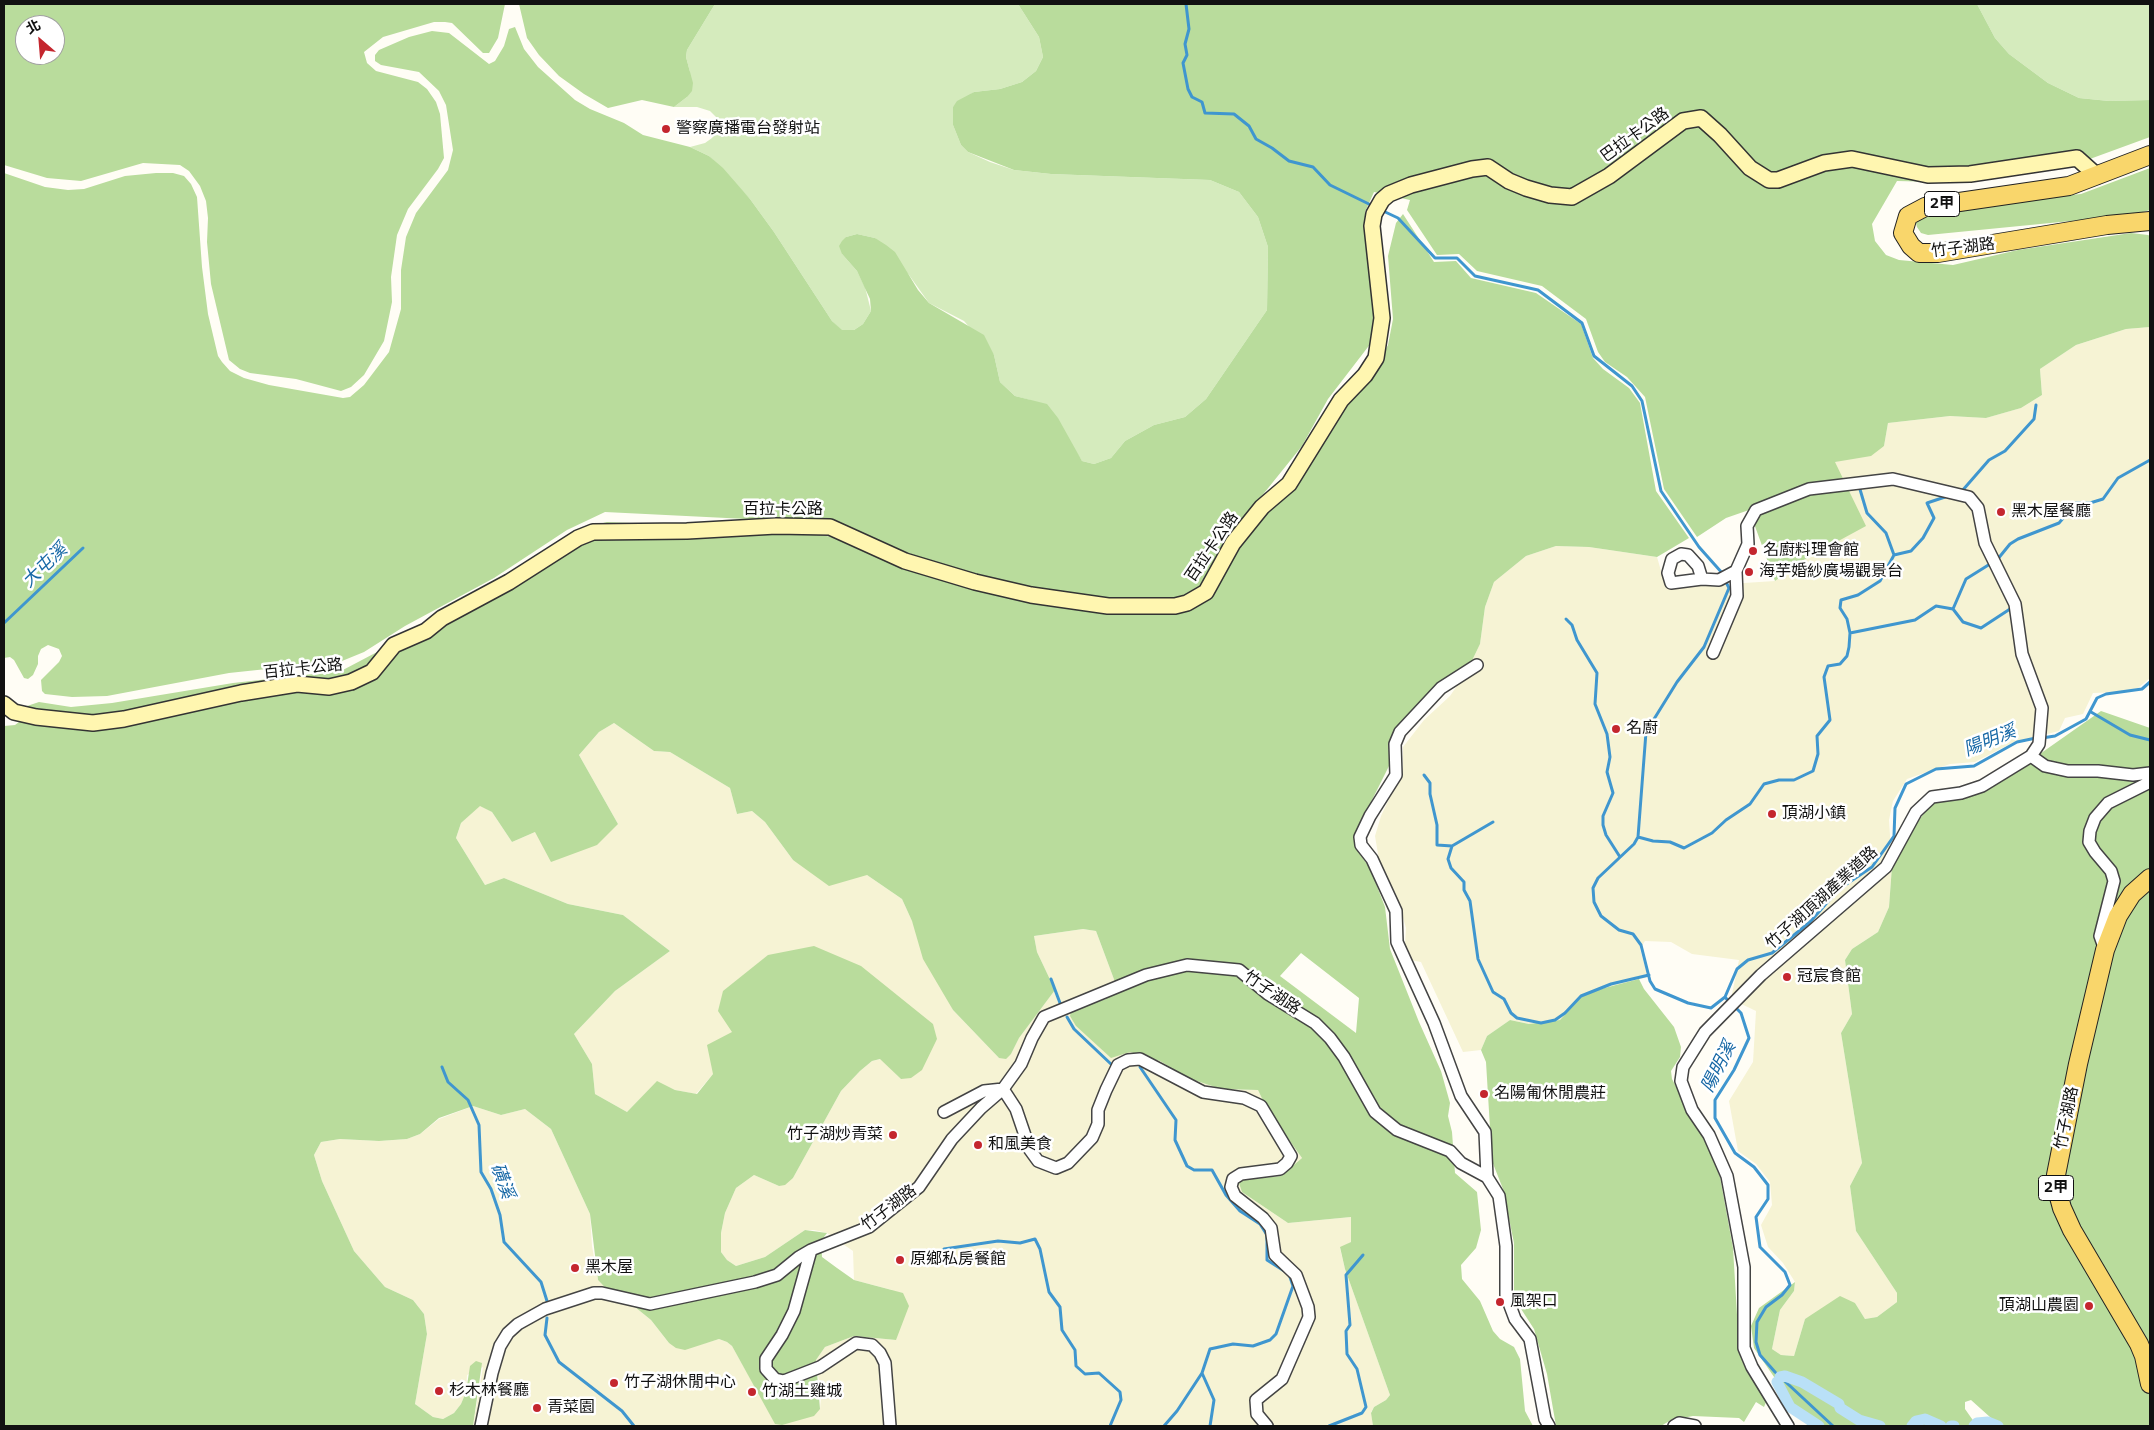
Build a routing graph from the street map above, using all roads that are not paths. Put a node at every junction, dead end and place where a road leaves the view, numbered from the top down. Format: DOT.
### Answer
graph roads {
  1 [pos="2150,155"];
  2 [pos="2097,176"];
  3 [pos="2150,221"];
  4 [pos="1372,226"];
  5 [pos="1729,575"];
  6 [pos="1702,579"];
  7 [pos="1713,653"];
  8 [pos="1477,665"];
  9 [pos="4,704"];
  10 [pos="2031,756"];
  11 [pos="2150,773"];
  12 [pos="2150,782"];
  13 [pos="2150,878"];
  14 [pos="2106,950"];
  15 [pos="1003,1089"];
  16 [pos="944,1112"];
  17 [pos="1487,1177"];
  18 [pos="811,1250"];
  19 [pos="2150,1384"];
  20 [pos="483,1425"];
  21 [pos="890,1426"];
  22 [pos="1267,1426"];
  23 [pos="1549,1426"];
  24 [pos="1674,1426"];
  25 [pos="1695,1426"];
  26 [pos="1788,1426"];
  1 -- 2 [label="main road, 竹子湖路 / 2甲"];
  2 -- 3 [label="main road, 竹子湖路 / 2甲"];
  2 -- 4 [label="main road, 巴拉卡公路"];
  4 -- 9 [label="main road, 百拉卡公路"];
  5 -- 6 [label="street"];
  5 -- 7 [label="street"];
  5 -- 10 [label="street, 竹子湖頂湖產業道路"];
  8 -- 17 [label="street"];
  10 -- 11 [label="street"];
  10 -- 26 [label="street, 竹子湖頂湖產業道路"];
  12 -- 14 [label="street"];
  13 -- 14 [label="main road, 竹子湖路 / 2甲"];
  14 -- 19 [label="main road, 竹子湖路 / 2甲"];
  15 -- 16 [label="street"];
  15 -- 17 [label="street, 竹子湖路"];
  15 -- 18 [label="street, 竹子湖路"];
  15 -- 22 [label="street"];
  17 -- 23 [label="street"];
  18 -- 20 [label="street, 竹子湖路"];
  18 -- 21 [label="street"];
  24 -- 25 [label="street"];
}
